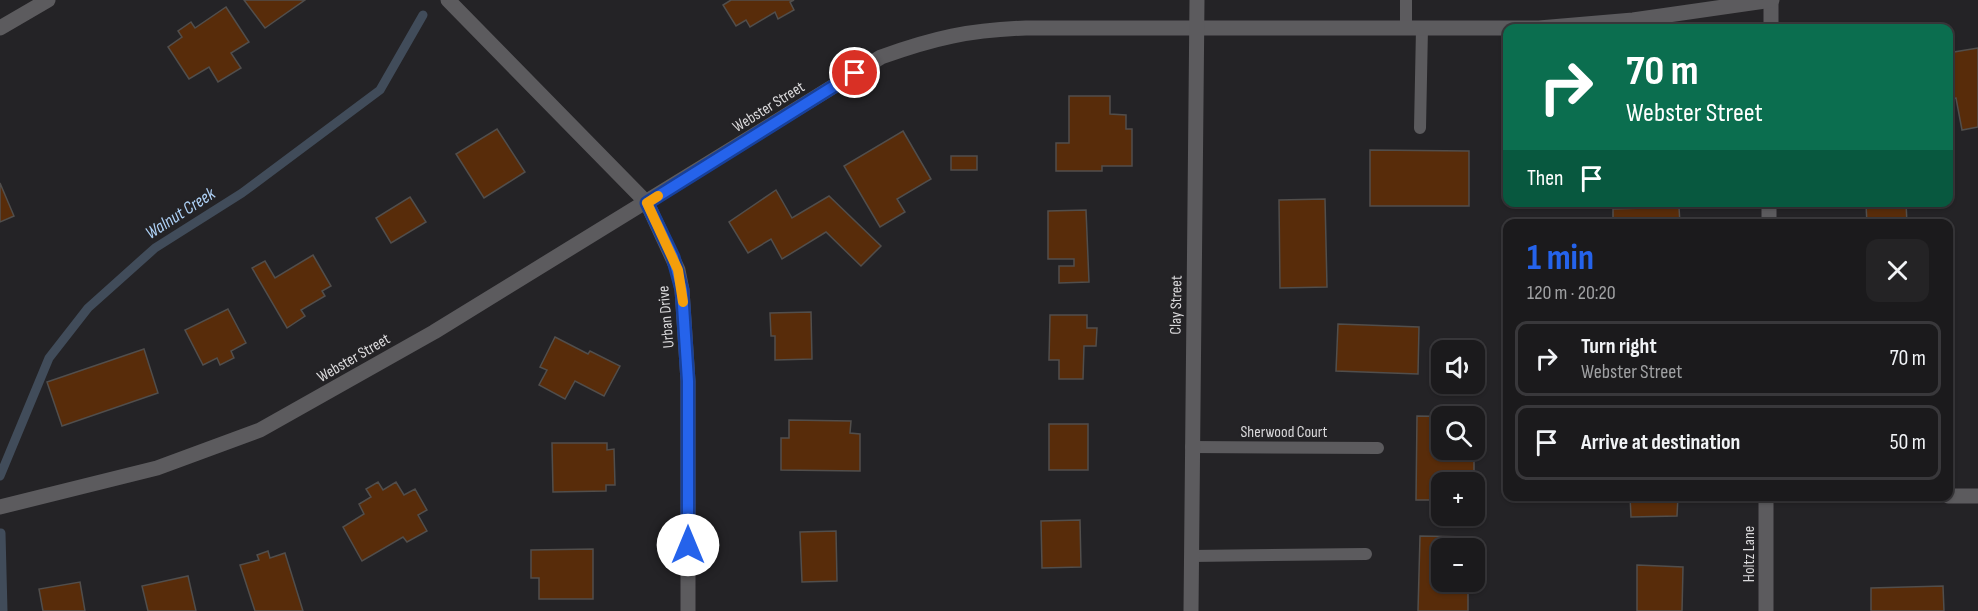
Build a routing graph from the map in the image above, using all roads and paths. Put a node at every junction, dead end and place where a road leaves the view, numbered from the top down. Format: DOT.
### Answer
graph roads {
  1 [pos="48,0"];
  2 [pos="448,0"];
  3 [pos="1197,0"];
  4 [pos="1406,0"];
  5 [pos="1771,0"];
  6 [pos="1586,24"];
  7 [pos="1771,24"];
  8 [pos="0,28"];
  9 [pos="1197,28"];
  10 [pos="1406,28"];
  11 [pos="1422,28"];
  12 [pos="1503,28"];
  13 [pos="1420,128"];
  14 [pos="647,203"];
  15 [pos="1191,447"];
  16 [pos="1378,447"];
  17 [pos="1953,496"];
  18 [pos="1978,496"];
  19 [pos="1766,501"];
  20 [pos="0,507"];
  21 [pos="1366,554"];
  22 [pos="1191,556"];
  23 [pos="688,611"];
  24 [pos="1191,611"];
  25 [pos="1766,611"];
  1 -- 8 [label="street"];
  2 -- 14 [label="street, Urban Drive"];
  3 -- 9 [label="street, Clay Street"];
  4 -- 10 [label="lane"];
  5 -- 6 [label="street, Webster Street"];
  5 -- 7 [label="street"];
  9 -- 10 [label="street, Webster Street"];
  9 -- 14 [label="street, Webster Street"];
  9 -- 15 [label="street, Clay Street"];
  10 -- 11 [label="street, Webster Street"];
  11 -- 12 [label="street, Webster Street"];
  11 -- 13 [label="lane"];
  14 -- 20 [label="street, Webster Street"];
  14 -- 23 [label="street, Urban Drive"];
  15 -- 16 [label="lane, Sherwood Court"];
  15 -- 22 [label="street, Clay Street"];
  17 -- 18 [label="street"];
  19 -- 25 [label="street, Holtz Lane"];
  21 -- 22 [label="lane"];
  22 -- 24 [label="street, Clay Street"];
}
